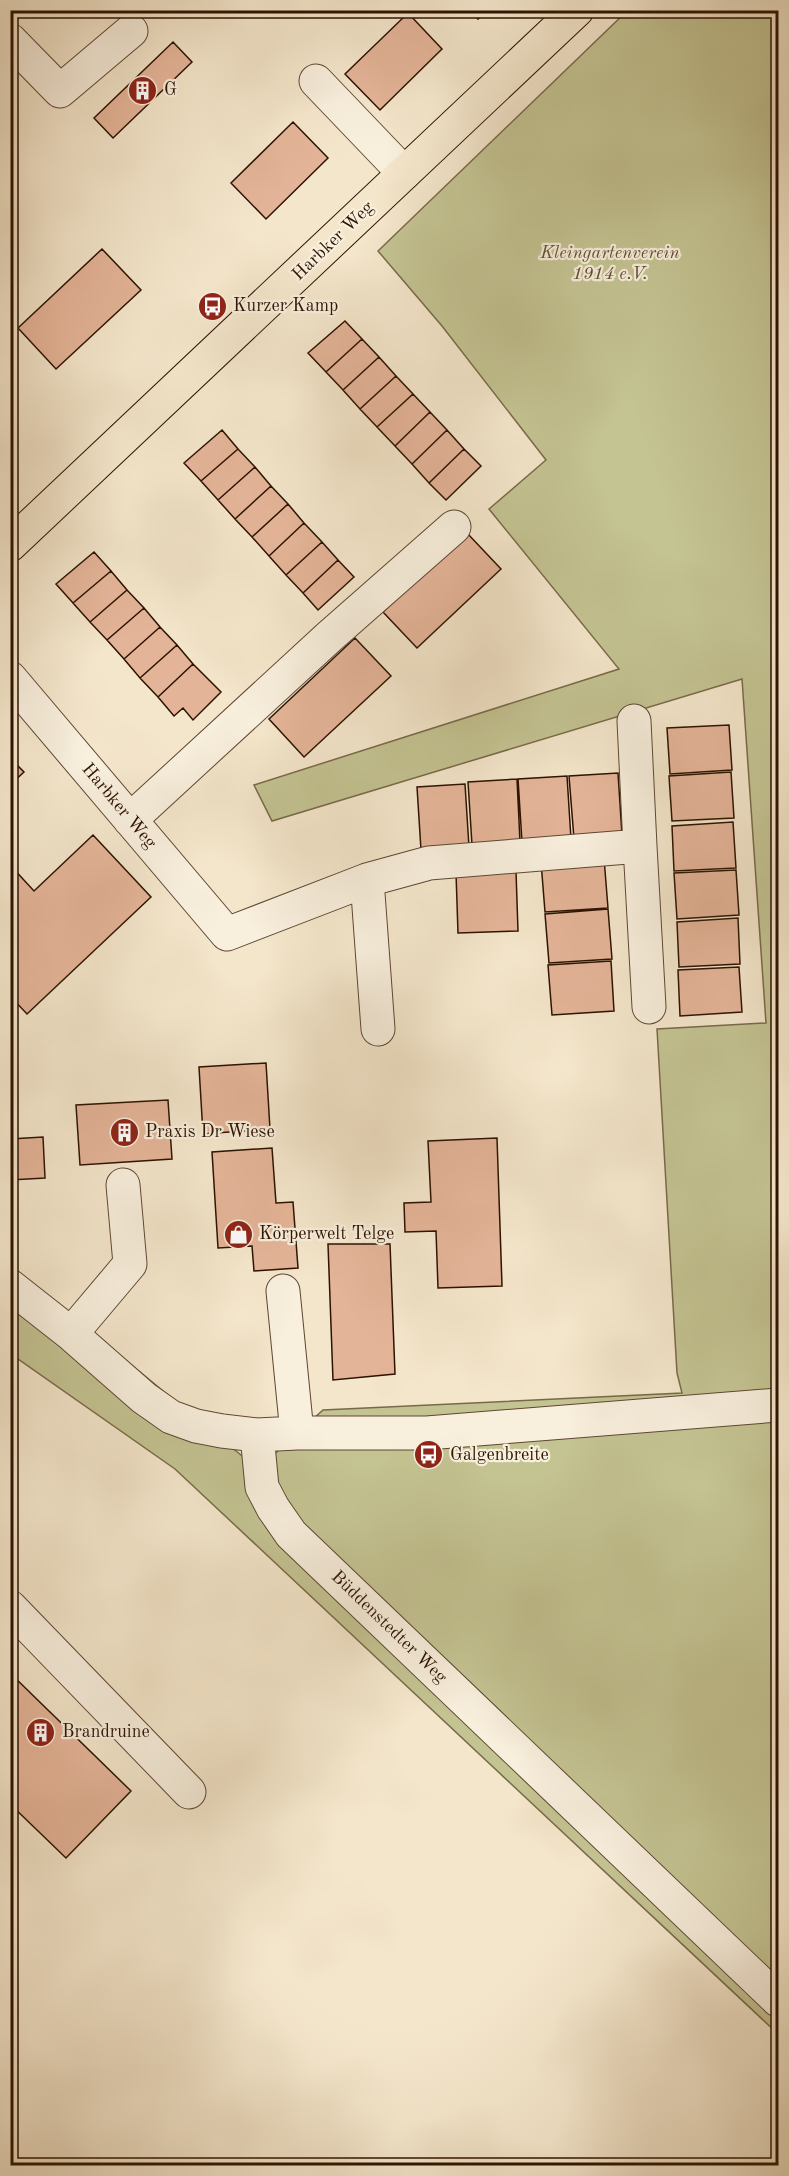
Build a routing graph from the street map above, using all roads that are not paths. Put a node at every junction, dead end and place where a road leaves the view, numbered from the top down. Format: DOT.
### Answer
graph roads {
  1 [pos="577,10"];
  2 [pos="131,31"];
  3 [pos="10,40"];
  4 [pos="316,81"];
  5 [pos="404,173"];
  6 [pos="454,527"];
  7 [pos="10,545"];
  8 [pos="10,678"];
  9 [pos="634,721"];
  10 [pos="130,820"];
  11 [pos="640,846"];
  12 [pos="367,880"];
  13 [pos="649,1007"];
  14 [pos="378,1029"];
  15 [pos="123,1185"];
  16 [pos="10,1286"];
  17 [pos="283,1291"];
  18 [pos="71,1334"];
  19 [pos="778,1405"];
  20 [pos="297,1433"];
  21 [pos="257,1435"];
  22 [pos="10,1607"];
  23 [pos="189,1792"];
  24 [pos="778,2000"];
  1 -- 5 [label="main road, Harbker Weg"];
  2 -- 3 [label="street"];
  4 -- 5 [label="street"];
  5 -- 7 [label="main road, Harbker Weg"];
  6 -- 10 [label="street"];
  8 -- 10 [label="street, Harbker Weg"];
  9 -- 11 [label="street"];
  10 -- 12 [label="street, Harbker Weg"];
  11 -- 12 [label="street"];
  11 -- 13 [label="street"];
  12 -- 14 [label="street"];
  15 -- 18 [label="street"];
  16 -- 18 [label="street"];
  17 -- 20 [label="street"];
  18 -- 21 [label="street"];
  19 -- 20 [label="street"];
  20 -- 21 [label="street"];
  21 -- 24 [label="street, Büddenstedter Weg"];
  22 -- 23 [label="street"];
}
